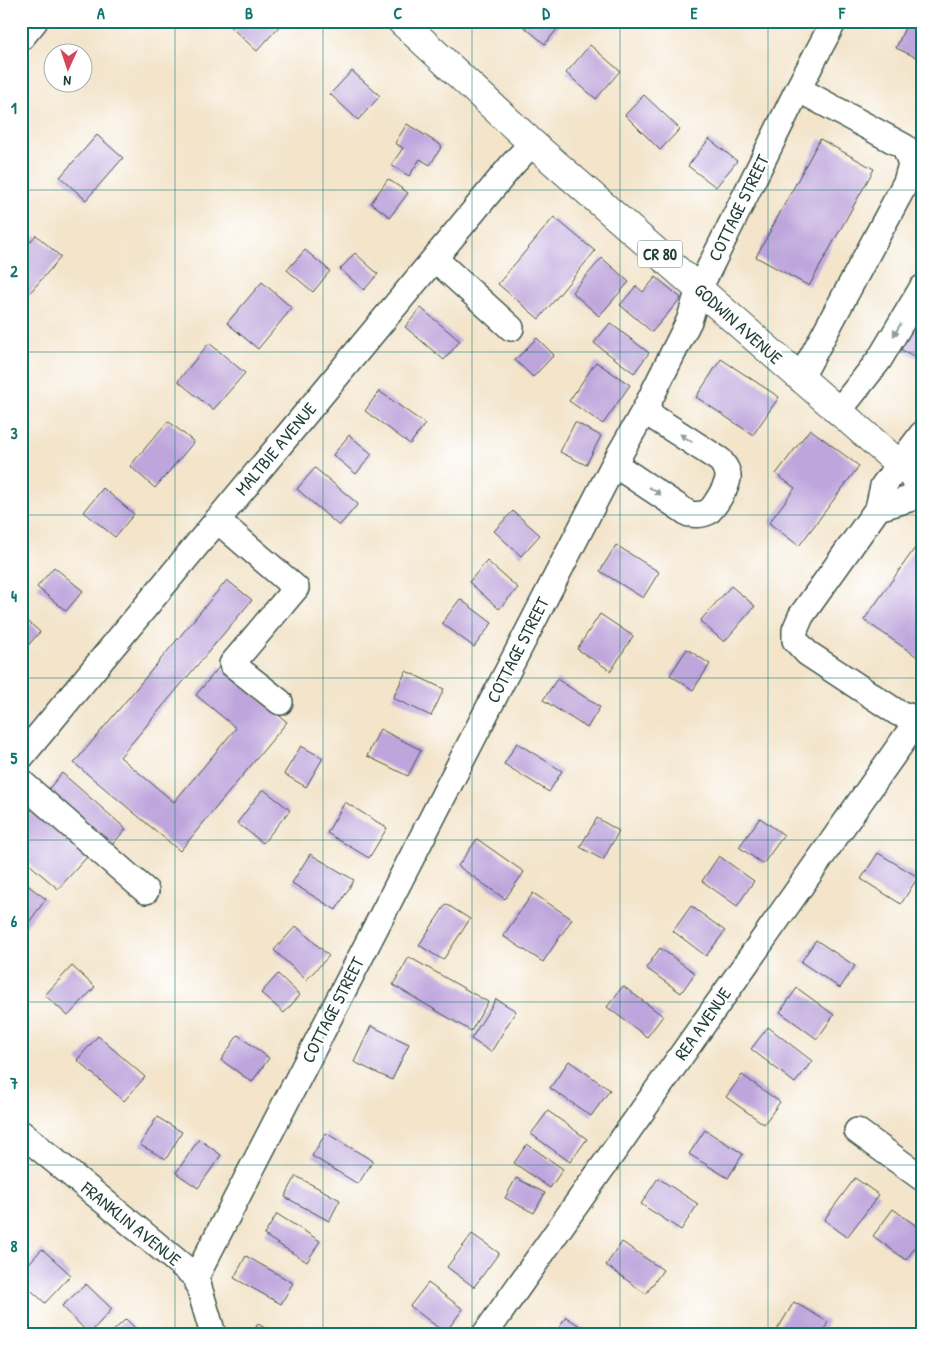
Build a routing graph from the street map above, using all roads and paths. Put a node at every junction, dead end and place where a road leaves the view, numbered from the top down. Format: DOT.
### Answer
graph roads {
  1 [pos="35,21"];
  2 [pos="401,21"];
  3 [pos="834,21"];
  4 [pos="21,38"];
  5 [pos="798,89"];
  6 [pos="532,143"];
  7 [pos="435,259"];
  8 [pos="922,288"];
  9 [pos="699,289"];
  10 [pos="510,328"];
  11 [pos="800,378"];
  12 [pos="644,411"];
  13 [pos="838,412"];
  14 [pos="922,434"];
  15 [pos="614,464"];
  16 [pos="898,464"];
  17 [pos="922,486"];
  18 [pos="878,508"];
  19 [pos="217,520"];
  20 [pos="280,702"];
  21 [pos="921,719"];
  22 [pos="21,757"];
  23 [pos="21,782"];
  24 [pos="146,891"];
  25 [pos="857,1131"];
  26 [pos="21,1133"];
  27 [pos="922,1178"];
  28 [pos="196,1277"];
  29 [pos="213,1334"];
  30 [pos="485,1334"];
  1 -- 4 [label="street"];
  2 -- 6 [label="main road, GODWIN AVENUE / CR 80"];
  3 -- 5 [label="street, COTTAGE STREET"];
  5 -- 9 [label="street, COTTAGE STREET"];
  5 -- 11 [label="street"];
  6 -- 7 [label="street, MALTBIE AVENUE"];
  6 -- 9 [label="main road, GODWIN AVENUE / CR 80"];
  7 -- 10 [label="street"];
  7 -- 19 [label="street, MALTBIE AVENUE"];
  8 -- 13 [label="street, one-way"];
  9 -- 11 [label="main road, GODWIN AVENUE / CR 80"];
  9 -- 12 [label="street, COTTAGE STREET"];
  11 -- 13 [label="main road, GODWIN AVENUE / CR 80"];
  12 -- 15 [label="street, COTTAGE STREET"];
  15 -- 12 [label="street, one-way"];
  13 -- 16 [label="main road, GODWIN AVENUE / CR 80"];
  14 -- 16 [label="street"];
  15 -- 28 [label="street, COTTAGE STREET"];
  16 -- 17 [label="main road, GODWIN AVENUE / CR 80"];
  16 -- 18 [label="street"];
  17 -- 18 [label="street"];
  18 -- 21 [label="street"];
  19 -- 20 [label="street"];
  19 -- 22 [label="street, MALTBIE AVENUE"];
  21 -- 30 [label="street, REA AVENUE"];
  23 -- 24 [label="street"];
  25 -- 27 [label="street"];
  26 -- 28 [label="street, FRANKLIN AVENUE"];
  28 -- 29 [label="street, FRANKLIN AVENUE"];
}
